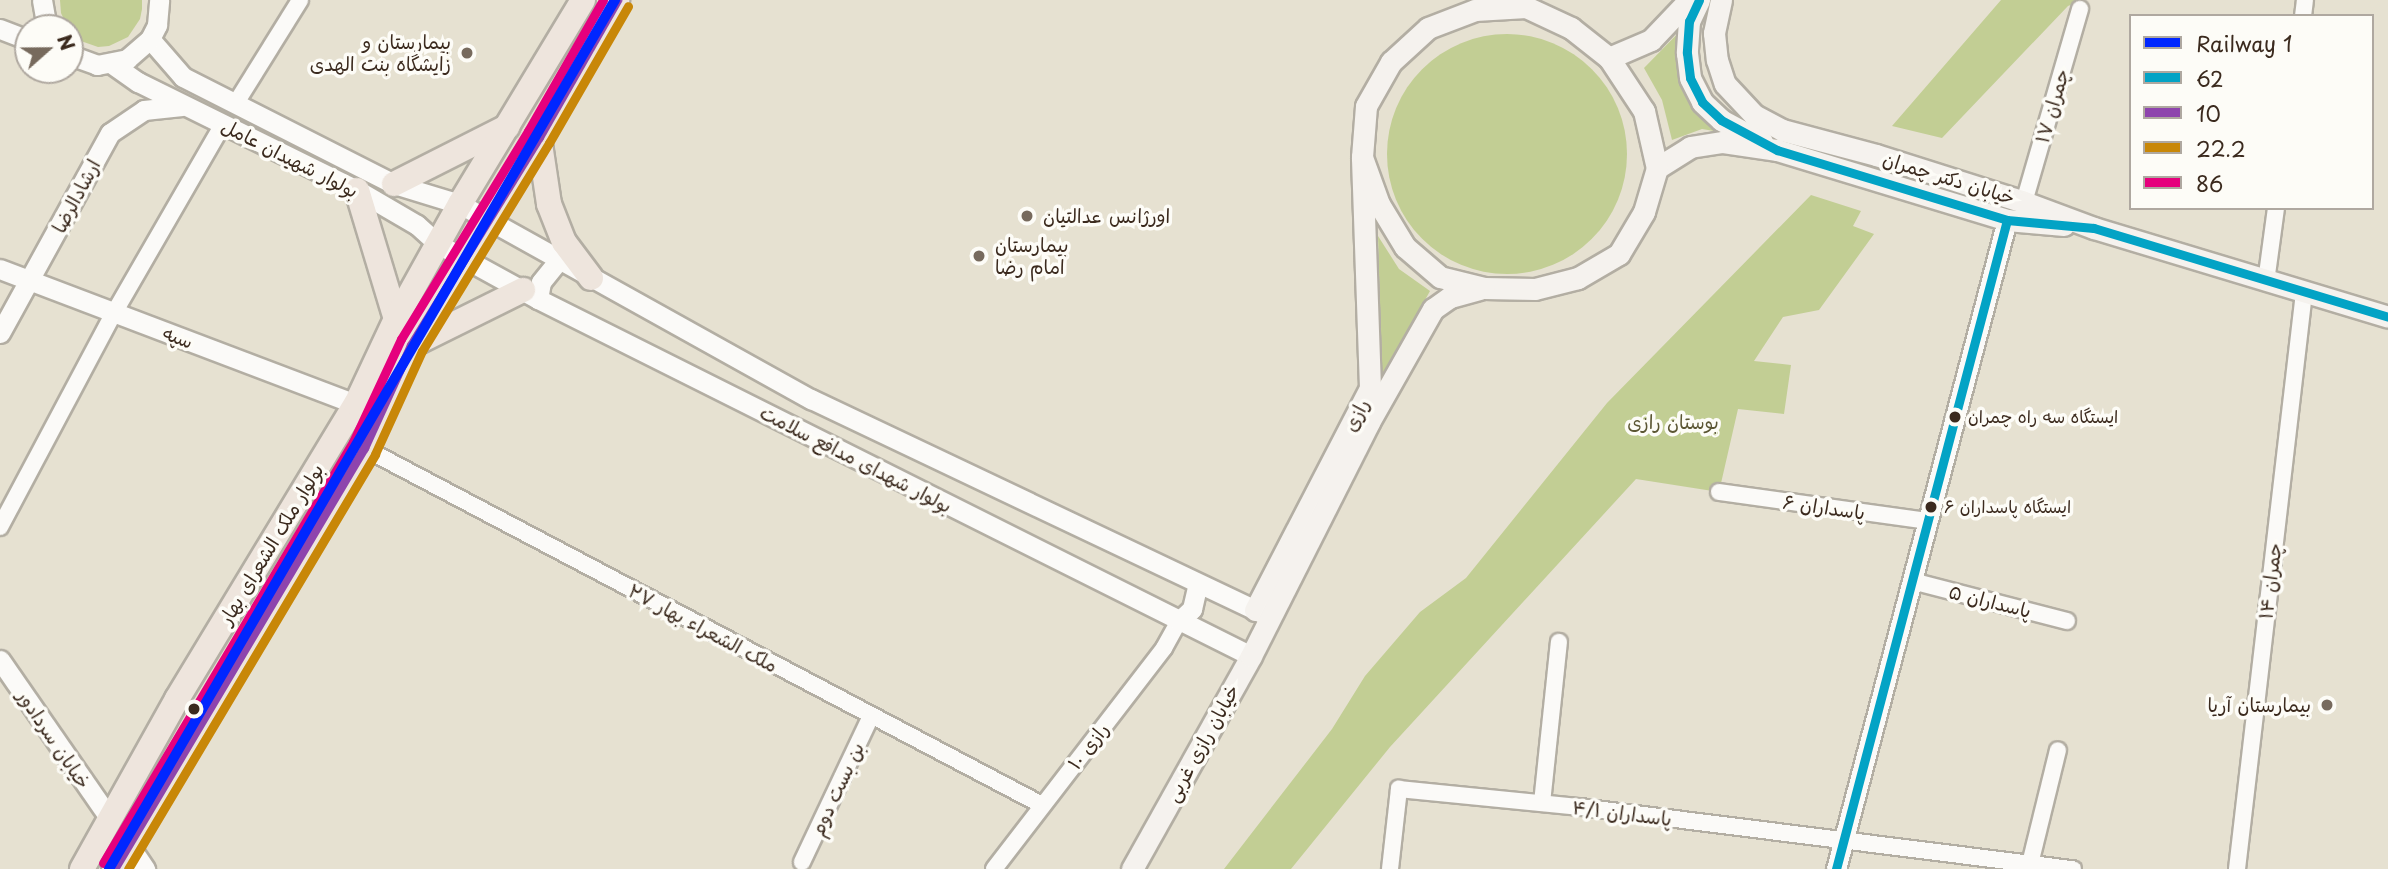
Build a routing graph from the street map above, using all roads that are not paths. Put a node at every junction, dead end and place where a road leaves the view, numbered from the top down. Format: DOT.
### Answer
graph roads {
  1 [pos="159,0"];
  2 [pos="175,0"];
  3 [pos="300,0"];
  4 [pos="583,0"];
  5 [pos="617,0"];
  6 [pos="1689,0"];
  7 [pos="1699,0"];
  8 [pos="1721,0"];
  9 [pos="2080,9"];
  10 [pos="153,32"];
  11 [pos="1609,58"];
  12 [pos="84,60"];
  13 [pos="112,64"];
  14 [pos="236,103"];
  15 [pos="186,106"];
  16 [pos="223,124"];
  17 [pos="508,127"];
  18 [pos="539,137"];
  19 [pos="1777,150"];
  20 [pos="1362,157"];
  21 [pos="1657,168"];
  22 [pos="394,184"];
  23 [pos="357,190"];
  24 [pos="2024,202"];
  25 [pos="460,204"];
  26 [pos="2276,210"];
  27 [pos="486,219"];
  28 [pos="2007,219"];
  29 [pos="2094,228"];
  30 [pos="438,244"];
  31 [pos="464,258"];
  32 [pos="558,261"];
  33 [pos="0,269"];
  34 [pos="591,278"];
  35 [pos="31,280"];
  36 [pos="2266,282"];
  37 [pos="1484,288"];
  38 [pos="2304,293"];
  39 [pos="530,295"];
  40 [pos="114,313"];
  41 [pos="2388,317"];
  42 [pos="396,319"];
  43 [pos="0,333"];
  44 [pos="411,345"];
  45 [pos="356,404"];
  46 [pos="364,448"];
  47 [pos="1719,492"];
  48 [pos="1928,521"];
  49 [pos="0,527"];
  50 [pos="1912,582"];
  51 [pos="1198,584"];
  52 [pos="1262,613"];
  53 [pos="1179,621"];
  54 [pos="2067,621"];
  55 [pos="1559,642"];
  56 [pos="1251,656"];
  57 [pos="0,660"];
  58 [pos="871,716"];
  59 [pos="2058,750"];
  60 [pos="1542,803"];
  61 [pos="1042,806"];
  62 [pos="110,819"];
  63 [pos="1845,842"];
  64 [pos="129,845"];
  65 [pos="802,862"];
  66 [pos="2039,866"];
  67 [pos="82,869"];
  68 [pos="114,869"];
  69 [pos="145,869"];
  70 [pos="994,869"];
  71 [pos="1132,869"];
  72 [pos="1390,869"];
  73 [pos="1836,869"];
  74 [pos="2073,869"];
  75 [pos="2237,869"];
  1 -- 10 [label="street"];
  2 -- 10 [label="street"];
  3 -- 14 [label="street"];
  4 -- 17 [label="main road, بولوار ملک الشعرای بهار"];
  5 -- 18 [label="main road, بولوار ملک الشعرای بهار"];
  6 -- 11 [label="main road"];
  7 -- 19 [label="main road"];
  8 -- 24 [label="main road, خیابان دکتر چمران"];
  9 -- 24 [label="street, چمران ۱۷"];
  10 -- 13 [label="street"];
  10 -- 14 [label="street, بولوار شهیدان عامل"];
  11 -- 20 [label="main road, رازی"];
  11 -- 21 [label="main road, رازی"];
  12 -- 13 [label="street"];
  13 -- 15 [label="street, بولوار شهیدان عامل"];
  14 -- 22 [label="street, بولوار شهیدان عامل"];
  15 -- 16 [label="street, بولوار شهیدان عامل"];
  15 -- 35 [label="street, ارشادالرضا"];
  16 -- 23 [label="street, بولوار شهیدان عامل"];
  16 -- 40 [label="street"];
  17 -- 22 [label="main road"];
  17 -- 25 [label="main road, بولوار ملک الشعرای بهار"];
  18 -- 27 [label="main road, بولوار ملک الشعرای بهار"];
  18 -- 34 [label="main road"];
  19 -- 21 [label="main road"];
  19 -- 28 [label="main road"];
  20 -- 37 [label="main road"];
  20 -- 52 [label="main road, رازی"];
  21 -- 37 [label="main road"];
  22 -- 25 [label="street, بولوار شهیدان عامل"];
  23 -- 30 [label="street, بولوار شهیدان عامل"];
  23 -- 42 [label="main road"];
  24 -- 29 [label="main road, خیابان دکتر چمران"];
  25 -- 27 [label="street, بولوار شهیدان عامل"];
  25 -- 30 [label="main road, بولوار ملک الشعرای بهار"];
  26 -- 36 [label="street"];
  27 -- 31 [label="main road, بولوار ملک الشعرای بهار"];
  27 -- 32 [label="street, بولوار شهدای مدافع سلامت"];
  28 -- 29 [label="main road"];
  28 -- 48 [label="street"];
  29 -- 36 [label="main road, خیابان دکتر چمران"];
  30 -- 31 [label="street, بولوار شهیدان عامل"];
  30 -- 42 [label="main road, بولوار ملک الشعرای بهار"];
  31 -- 39 [label="street, بولوار شهدای مدافع سلامت"];
  31 -- 44 [label="main road, بولوار ملک الشعرای بهار"];
  32 -- 34 [label="street, بولوار شهدای مدافع سلامت"];
  32 -- 39 [label="street"];
  33 -- 35 [label="street, سپه"];
  34 -- 51 [label="street, بولوار شهدای مدافع سلامت"];
  35 -- 40 [label="street, سپه"];
  35 -- 43 [label="street, ارشادالرضا"];
  36 -- 38 [label="main road, خیابان دکتر چمران"];
  37 -- 52 [label="main road, رازی"];
  38 -- 41 [label="main road, خیابان دکتر چمران"];
  38 -- 75 [label="street, چمران ۱۴"];
  39 -- 44 [label="main road"];
  39 -- 53 [label="street, بولوار شهدای مدافع سلامت"];
  40 -- 45 [label="street, سپه"];
  40 -- 49 [label="street"];
  42 -- 45 [label="main road, بولوار ملک الشعرای بهار"];
  44 -- 46 [label="main road, بولوار ملک الشعرای بهار"];
  45 -- 62 [label="main road, بولوار ملک الشعرای بهار"];
  46 -- 58 [label="street, ملک الشعراء بهار ۲۷"];
  46 -- 64 [label="main road, بولوار ملک الشعرای بهار"];
  47 -- 48 [label="street, پاسداران ۶"];
  48 -- 50 [label="street"];
  50 -- 54 [label="street, پاسداران ۵"];
  50 -- 63 [label="street"];
  51 -- 52 [label="street, بولوار شهدای مدافع سلامت"];
  51 -- 53 [label="street"];
  52 -- 56 [label="main road, خیابان رازی غربی"];
  53 -- 56 [label="street, بولوار شهدای مدافع سلامت"];
  53 -- 61 [label="street, رازی ۱۰"];
  55 -- 60 [label="street"];
  56 -- 71 [label="main road, خیابان رازی غربی"];
  57 -- 62 [label="street, خیابان سردادور"];
  58 -- 61 [label="street, ملک الشعراء بهار ۲۷"];
  58 -- 65 [label="street, بن بست دوم"];
  59 -- 66 [label="street"];
  60 -- 63 [label="street, پاسداران ۴/۱"];
  60 -- 72 [label="street, پاسداران ۴/۱"];
  61 -- 70 [label="street, رازی ۱۰"];
  62 -- 64 [label="main road"];
  62 -- 67 [label="main road, بولوار ملک الشعرای بهار"];
  63 -- 66 [label="street, پاسداران ۴/۱"];
  63 -- 73 [label="street"];
  64 -- 68 [label="main road, بولوار ملک الشعرای بهار"];
  64 -- 69 [label="street"];
  66 -- 74 [label="street, پاسداران ۴/۱"];
}
